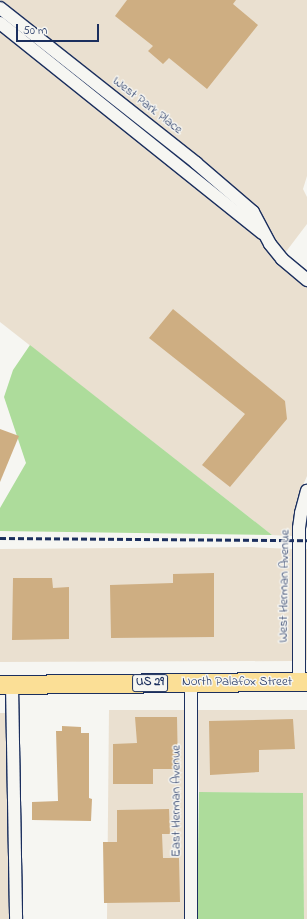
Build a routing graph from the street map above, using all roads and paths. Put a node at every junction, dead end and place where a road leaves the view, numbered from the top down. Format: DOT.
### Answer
graph roads {
  1 [pos="0,8"];
  2 [pos="0,24"];
  3 [pos="266,236"];
  4 [pos="307,280"];
  5 [pos="307,491"];
  6 [pos="192,682"];
  7 [pos="303,682"];
  8 [pos="6,685"];
  9 [pos="16,919"];
  10 [pos="191,919"];
  1 -- 3 [label="street, West Park Place"];
  2 -- 3 [label="street, West Park Place"];
  3 -- 4 [label="street, West Park Place"];
  5 -- 7 [label="street, West Herman Avenue"];
  6 -- 7 [label="main road, North Palafox Street / US 29"];
  6 -- 8 [label="main road, North Palafox Street / US 29"];
  6 -- 10 [label="street, East Herman Avenue"];
  8 -- 9 [label="street"];
}
